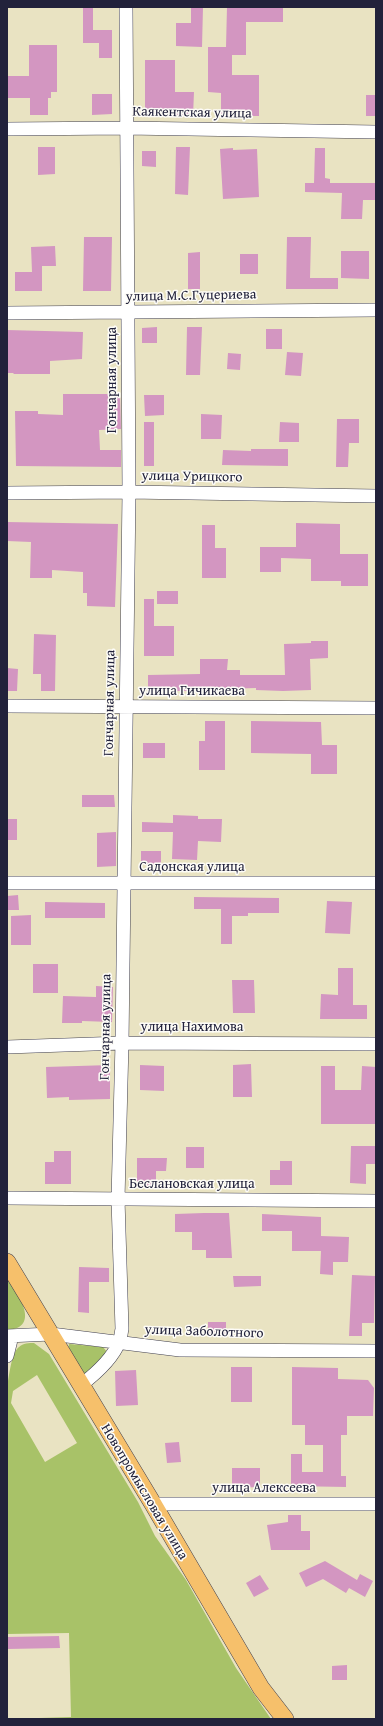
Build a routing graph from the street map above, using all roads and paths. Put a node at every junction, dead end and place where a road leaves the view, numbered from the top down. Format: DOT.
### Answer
graph roads {
  1 [pos="126,7"];
  2 [pos="126,128"];
  3 [pos="7,129"];
  4 [pos="376,132"];
  5 [pos="376,310"];
  6 [pos="7,313"];
  7 [pos="128,313"];
  8 [pos="129,492"];
  9 [pos="7,493"];
  10 [pos="376,496"];
  11 [pos="7,706"];
  12 [pos="125,707"];
  13 [pos="376,708"];
  14 [pos="7,883"];
  15 [pos="124,883"];
  16 [pos="376,883"];
  17 [pos="122,1043"];
  18 [pos="376,1044"];
  19 [pos="7,1047"];
  20 [pos="7,1198"];
  21 [pos="118,1199"];
  22 [pos="376,1201"];
  23 [pos="7,1262"];
  24 [pos="51,1334"];
  25 [pos="9,1336"];
  26 [pos="119,1342"];
  27 [pos="376,1351"];
  28 [pos="7,1356"];
  29 [pos="81,1385"];
  30 [pos="153,1504"];
  31 [pos="376,1504"];
  32 [pos="285,1719"];
  1 -- 2 [label="street, Гончарная улица"];
  2 -- 3 [label="street, Каякентская улица"];
  2 -- 4 [label="street, Каякентская улица"];
  2 -- 7 [label="street, Гончарная улица"];
  5 -- 7 [label="street, улица М.С.Гуцериева"];
  6 -- 7 [label="street, улица М.С.Гуцериева"];
  7 -- 8 [label="street, Гончарная улица"];
  8 -- 9 [label="street, улица Урицкого"];
  8 -- 10 [label="street, улица Урицкого"];
  8 -- 12 [label="street, Гончарная улица"];
  11 -- 12 [label="street, улица Гичикаева"];
  12 -- 13 [label="street, улица Гичикаева"];
  12 -- 15 [label="street, Гончарная улица"];
  14 -- 15 [label="street, Садонская улица"];
  15 -- 16 [label="street, Садонская улица"];
  15 -- 17 [label="street, Гончарная улица"];
  17 -- 18 [label="street, улица Нахимова"];
  17 -- 19 [label="street, улица Нахимова"];
  17 -- 21 [label="street, Гончарная улица"];
  20 -- 21 [label="street, Беслановская улица"];
  21 -- 22 [label="street, Беслановская улица"];
  21 -- 26 [label="street, Гончарная улица"];
  23 -- 24 [label="main road, Новопромысловая улица"];
  24 -- 25 [label="street, улица Заболотного"];
  24 -- 26 [label="street, улица Заболотного"];
  24 -- 29 [label="main road, Новопромысловая улица"];
  25 -- 28 [label="street"];
  26 -- 27 [label="street, улица Заболотного"];
  26 -- 29 [label="street, Гончарная улица"];
  29 -- 30 [label="main road, Новопромысловая улица"];
  30 -- 31 [label="street, улица Алексеева"];
  30 -- 32 [label="main road, Новопромысловая улица"];
}
